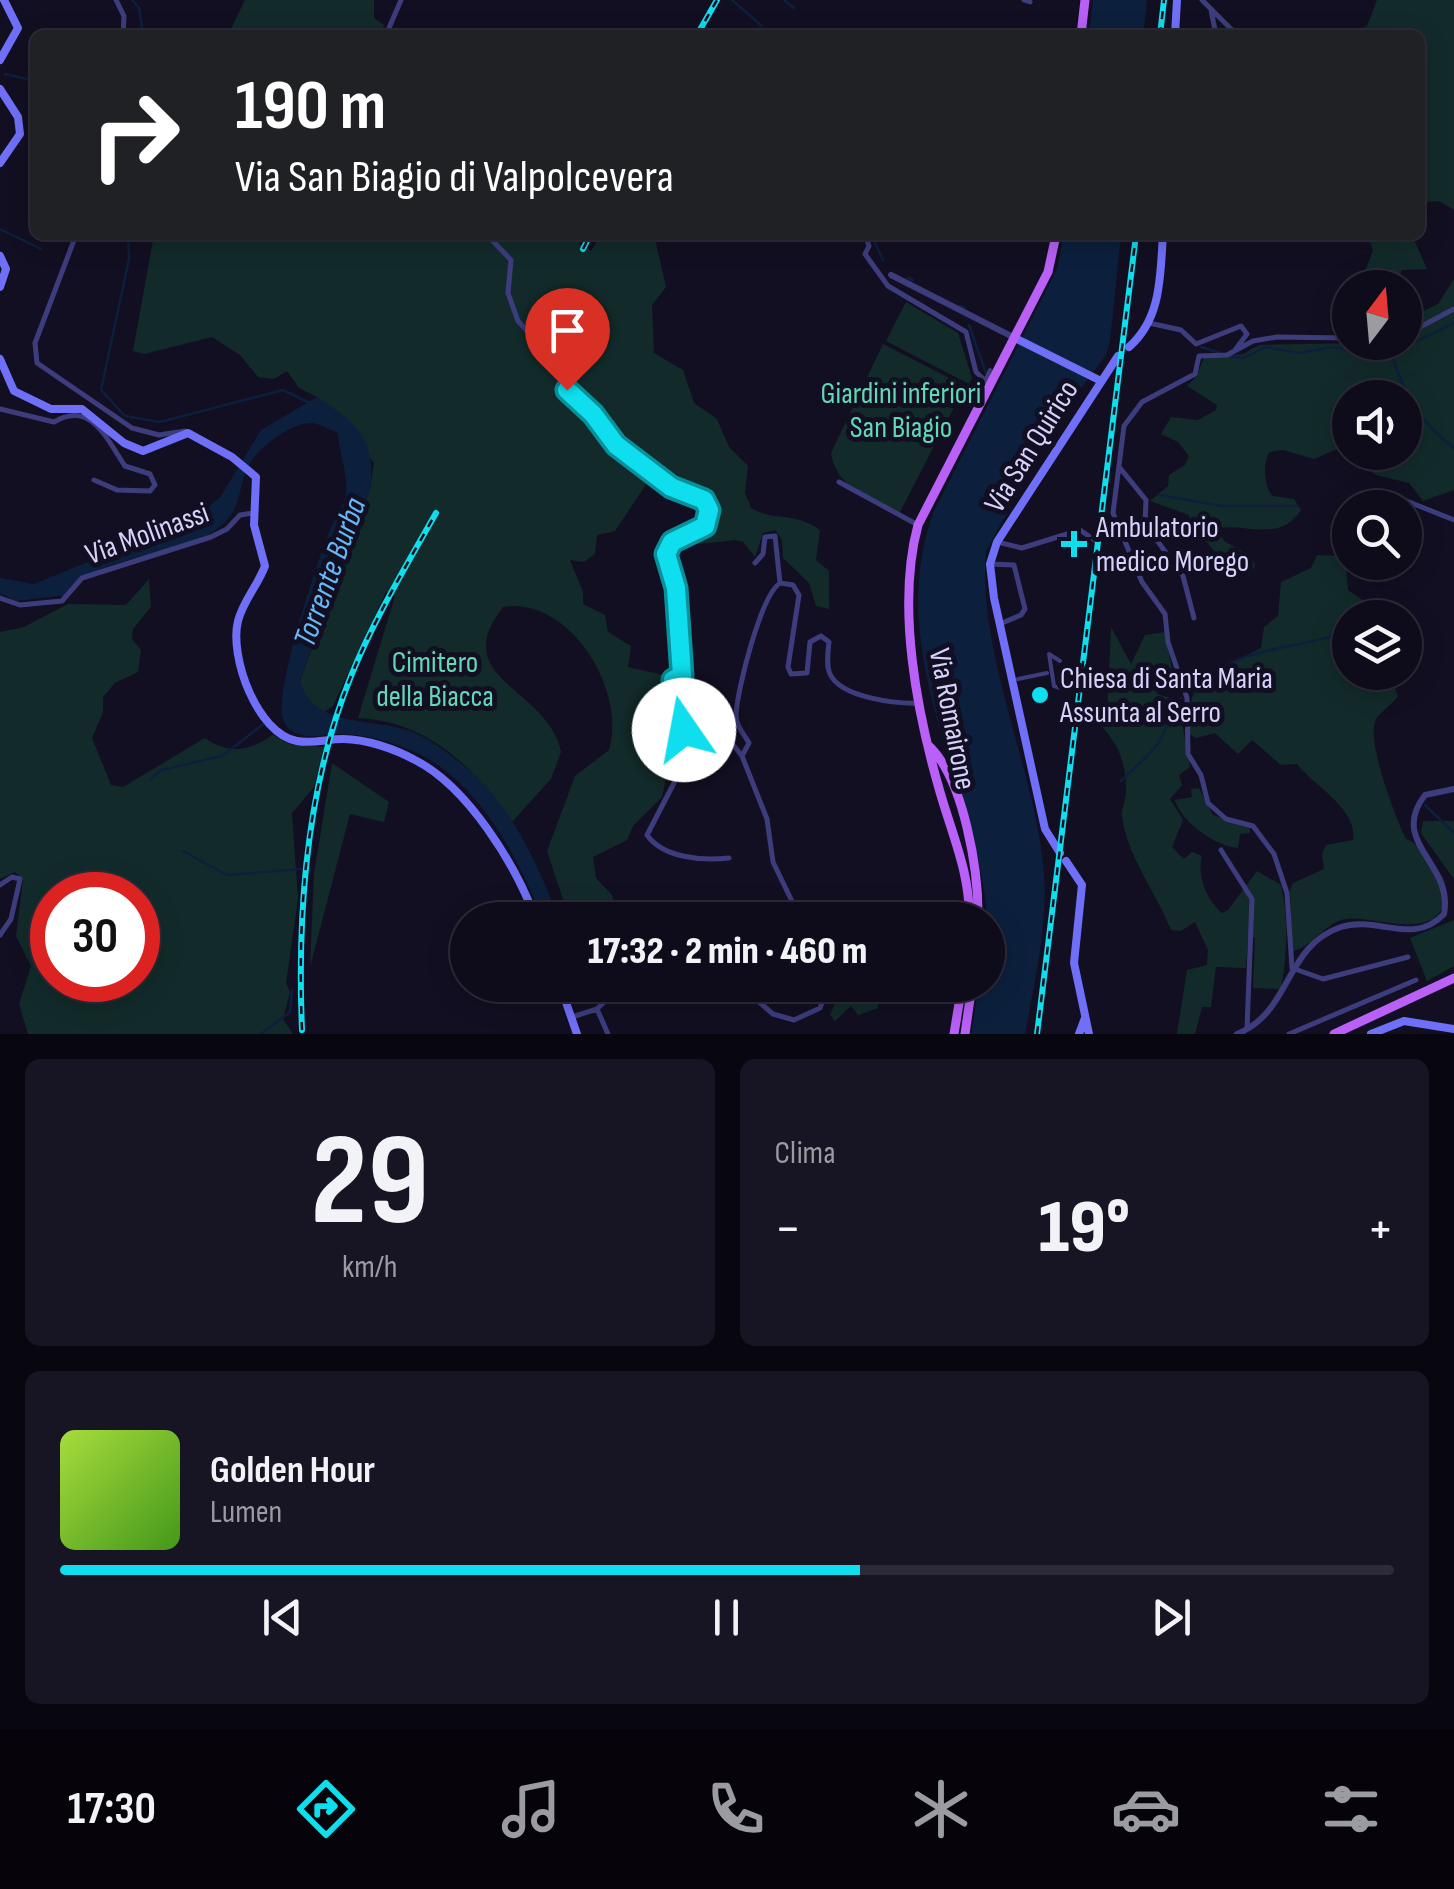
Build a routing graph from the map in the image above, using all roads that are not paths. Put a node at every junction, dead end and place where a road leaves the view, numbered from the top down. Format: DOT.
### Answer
graph roads {
  1 [pos="4,0"];
  2 [pos="116,0"];
  3 [pos="401,0"];
  4 [pos="1085,0"];
  5 [pos="1178,0"];
  6 [pos="1202,0"];
  7 [pos="1211,6"];
  8 [pos="123,30"];
  9 [pos="388,30"];
  10 [pos="1082,30"];
  11 [pos="1176,30"];
  12 [pos="1215,30"];
  13 [pos="1233,30"];
  14 [pos="0,60"];
  15 [pos="2,94"];
  16 [pos="0,163"];
  17 [pos="74,240"];
  18 [pos="491,240"];
  19 [pos="866,240"];
  20 [pos="1055,240"];
  21 [pos="1162,240"];
  22 [pos="0,256"];
  23 [pos="891,276"];
  24 [pos="0,287"];
  25 [pos="1454,309"];
  26 [pos="1148,323"];
  27 [pos="1422,326"];
  28 [pos="1332,338"];
  29 [pos="1019,339"];
  30 [pos="1128,347"];
  31 [pos="1233,352"];
  32 [pos="1118,356"];
  33 [pos="0,359"];
  34 [pos="990,370"];
  35 [pos="1095,378"];
  36 [pos="987,384"];
  37 [pos="0,409"];
  38 [pos="108,432"];
  39 [pos="188,433"];
  40 [pos="1119,466"];
  41 [pos="94,480"];
  42 [pos="839,482"];
  43 [pos="666,484"];
  44 [pos="660,490"];
  45 [pos="1422,507"];
  46 [pos="254,513"];
  47 [pos="1454,520"];
  48 [pos="918,525"];
  49 [pos="1096,541"];
  50 [pos="996,542"];
  51 [pos="754,563"];
  52 [pos="990,564"];
  53 [pos="780,583"];
  54 [pos="0,598"];
  55 [pos="1194,618"];
  56 [pos="1000,624"];
  57 [pos="1060,661"];
  58 [pos="1049,672"];
  59 [pos="682,675"];
  60 [pos="1018,680"];
  61 [pos="1062,689"];
  62 [pos="920,703"];
  63 [pos="928,745"];
  64 [pos="742,756"];
  65 [pos="1454,788"];
  66 [pos="1221,850"];
  67 [pos="1060,853"];
  68 [pos="728,858"];
  69 [pos="1066,862"];
  70 [pos="0,885"];
  71 [pos="529,902"];
  72 [pos="792,902"];
  73 [pos="968,902"];
  74 [pos="978,902"];
  75 [pos="0,935"];
  76 [pos="1408,956"];
  77 [pos="1292,968"];
  78 [pos="1454,978"];
  79 [pos="1416,980"];
  80 [pos="568,1002"];
  81 [pos="604,1002"];
  82 [pos="758,1002"];
  83 [pos="822,1002"];
  84 [pos="959,1002"];
  85 [pos="970,1002"];
  86 [pos="595,1010"];
  87 [pos="574,1016"];
  88 [pos="1086,1018"];
  89 [pos="1247,1029"];
  90 [pos="1454,1030"];
  91 [pos="577,1034"];
  92 [pos="608,1034"];
  93 [pos="954,1034"];
  94 [pos="965,1034"];
  95 [pos="1079,1034"];
  96 [pos="1089,1034"];
  97 [pos="1236,1034"];
  98 [pos="1289,1034"];
  99 [pos="1334,1034"];
  100 [pos="1371,1034"];
  1 -- 14 [label="main road"];
  2 -- 8 [label="street"];
  3 -- 9 [label="street"];
  4 -- 10 [label="main road"];
  5 -- 11 [label="main road"];
  6 -- 7 [label="street"];
  7 -- 12 [label="street"];
  7 -- 13 [label="street"];
  15 -- 16 [label="main road"];
  17 -- 39 [label="street"];
  18 -- 43 [label="street"];
  19 -- 36 [label="street"];
  20 -- 29 [label="main road, Via Romairone"];
  21 -- 26 [label="main road"];
  22 -- 24 [label="main road"];
  23 -- 29 [label="street"];
  25 -- 27 [label="street"];
  26 -- 30 [label="main road"];
  26 -- 31 [label="street"];
  28 -- 31 [label="street"];
  29 -- 35 [label="main road"];
  29 -- 36 [label="main road, Via Romairone"];
  31 -- 40 [label="street"];
  32 -- 35 [label="main road, Via San Quirico"];
  33 -- 38 [label="main road"];
  34 -- 36 [label="street"];
  35 -- 50 [label="main road, Via San Quirico"];
  36 -- 48 [label="main road, Via Romairone"];
  37 -- 38 [label="street"];
  38 -- 39 [label="main road"];
  38 -- 41 [label="street"];
  39 -- 46 [label="main road"];
  40 -- 55 [label="street"];
  40 -- 77 [label="street"];
  42 -- 48 [label="street"];
  43 -- 44 [label="street"];
  43 -- 59 [label="street"];
  45 -- 47 [label="street"];
  46 -- 54 [label="street, Via Molinassi"];
  46 -- 71 [label="main road"];
  48 -- 62 [label="main road, Via Romairone"];
  49 -- 50 [label="street"];
  50 -- 52 [label="main road, Via San Quirico"];
  51 -- 53 [label="street"];
  52 -- 56 [label="main road, Via San Quirico"];
  52 -- 56 [label="street"];
  53 -- 62 [label="street"];
  53 -- 64 [label="street"];
  56 -- 67 [label="main road, Via San Quirico"];
  57 -- 58 [label="street"];
  58 -- 60 [label="street"];
  58 -- 61 [label="street"];
  59 -- 64 [label="street"];
  59 -- 68 [label="street"];
  62 -- 63 [label="main road, Via Romairone"];
  63 -- 73 [label="main road, Via Romairone"];
  63 -- 74 [label="main road"];
  64 -- 72 [label="street"];
  65 -- 77 [label="street"];
  66 -- 89 [label="street"];
  69 -- 88 [label="main road"];
  70 -- 75 [label="street"];
  76 -- 77 [label="street"];
  77 -- 89 [label="street"];
  78 -- 99 [label="main road"];
  79 -- 98 [label="street"];
  80 -- 87 [label="main road"];
  81 -- 86 [label="street"];
  82 -- 83 [label="street"];
  84 -- 93 [label="main road"];
  85 -- 94 [label="main road"];
  86 -- 87 [label="street"];
  86 -- 92 [label="street"];
  87 -- 91 [label="main road"];
  88 -- 95 [label="main road"];
  88 -- 96 [label="main road"];
  89 -- 97 [label="street"];
  90 -- 100 [label="main road"];
}
